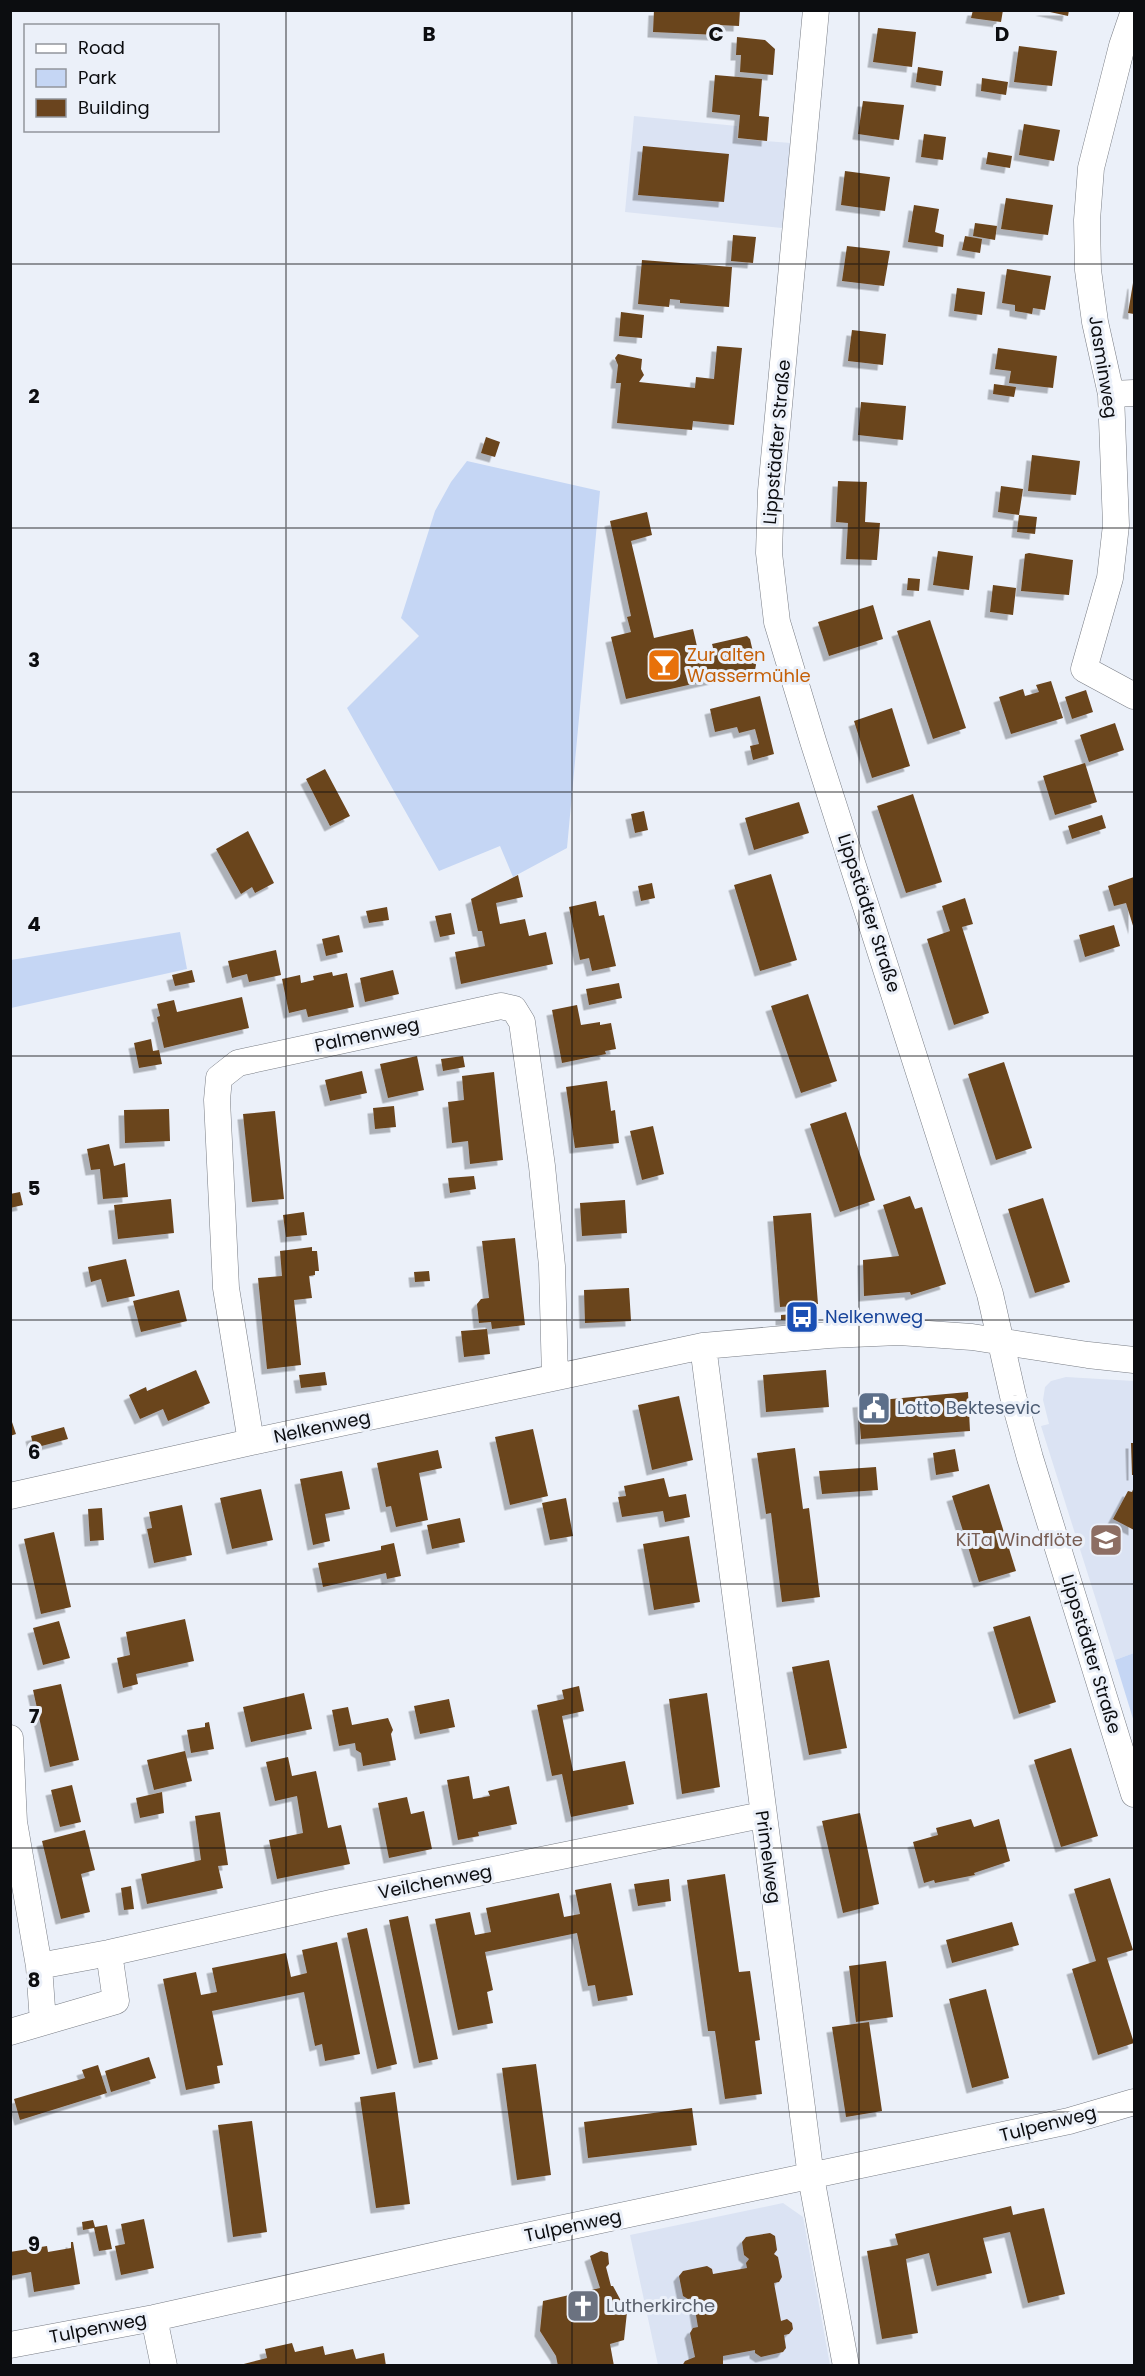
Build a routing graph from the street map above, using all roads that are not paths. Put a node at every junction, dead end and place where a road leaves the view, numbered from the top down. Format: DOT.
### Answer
graph roads {
  1 [pos="816,10"];
  2 [pos="1134,11"];
  3 [pos="1123,394"];
  4 [pos="1134,696"];
  5 [pos="1002,1343"];
  6 [pos="703,1346"];
  7 [pos="1134,1360"];
  8 [pos="555,1377"];
  9 [pos="251,1442"];
  10 [pos="10,1496"];
  11 [pos="10,1738"];
  12 [pos="1134,1794"];
  13 [pos="762,1815"];
  14 [pos="109,1953"];
  15 [pos="39,1966"];
  16 [pos="43,2022"];
  17 [pos="10,2032"];
  18 [pos="1134,2102"];
  19 [pos="811,2177"];
  20 [pos="154,2318"];
  21 [pos="10,2345"];
  22 [pos="164,2366"];
  23 [pos="846,2366"];
  1 -- 5 [label="street, Lippstädter Straße"];
  2 -- 3 [label="street, Jasminweg"];
  3 -- 4 [label="street, Jasminweg"];
  5 -- 6 [label="street, Nelkenweg"];
  5 -- 7 [label="street, Nelkenweg"];
  5 -- 12 [label="street, Lippstädter Straße"];
  6 -- 8 [label="street, Nelkenweg"];
  6 -- 13 [label="street, Primelweg"];
  8 -- 9 [label="street, Nelkenweg"];
  8 -- 9 [label="street, Palmenweg"];
  9 -- 10 [label="street, Nelkenweg"];
  11 -- 15 [label="street"];
  13 -- 14 [label="street, Veilchenweg"];
  13 -- 19 [label="street, Primelweg"];
  14 -- 15 [label="street, Veilchenweg"];
  14 -- 16 [label="street"];
  15 -- 16 [label="street"];
  16 -- 17 [label="street"];
  18 -- 19 [label="street, Tulpenweg"];
  19 -- 20 [label="street, Tulpenweg"];
  19 -- 23 [label="street, Primelweg"];
  20 -- 21 [label="street, Tulpenweg"];
  20 -- 22 [label="street"];
}
